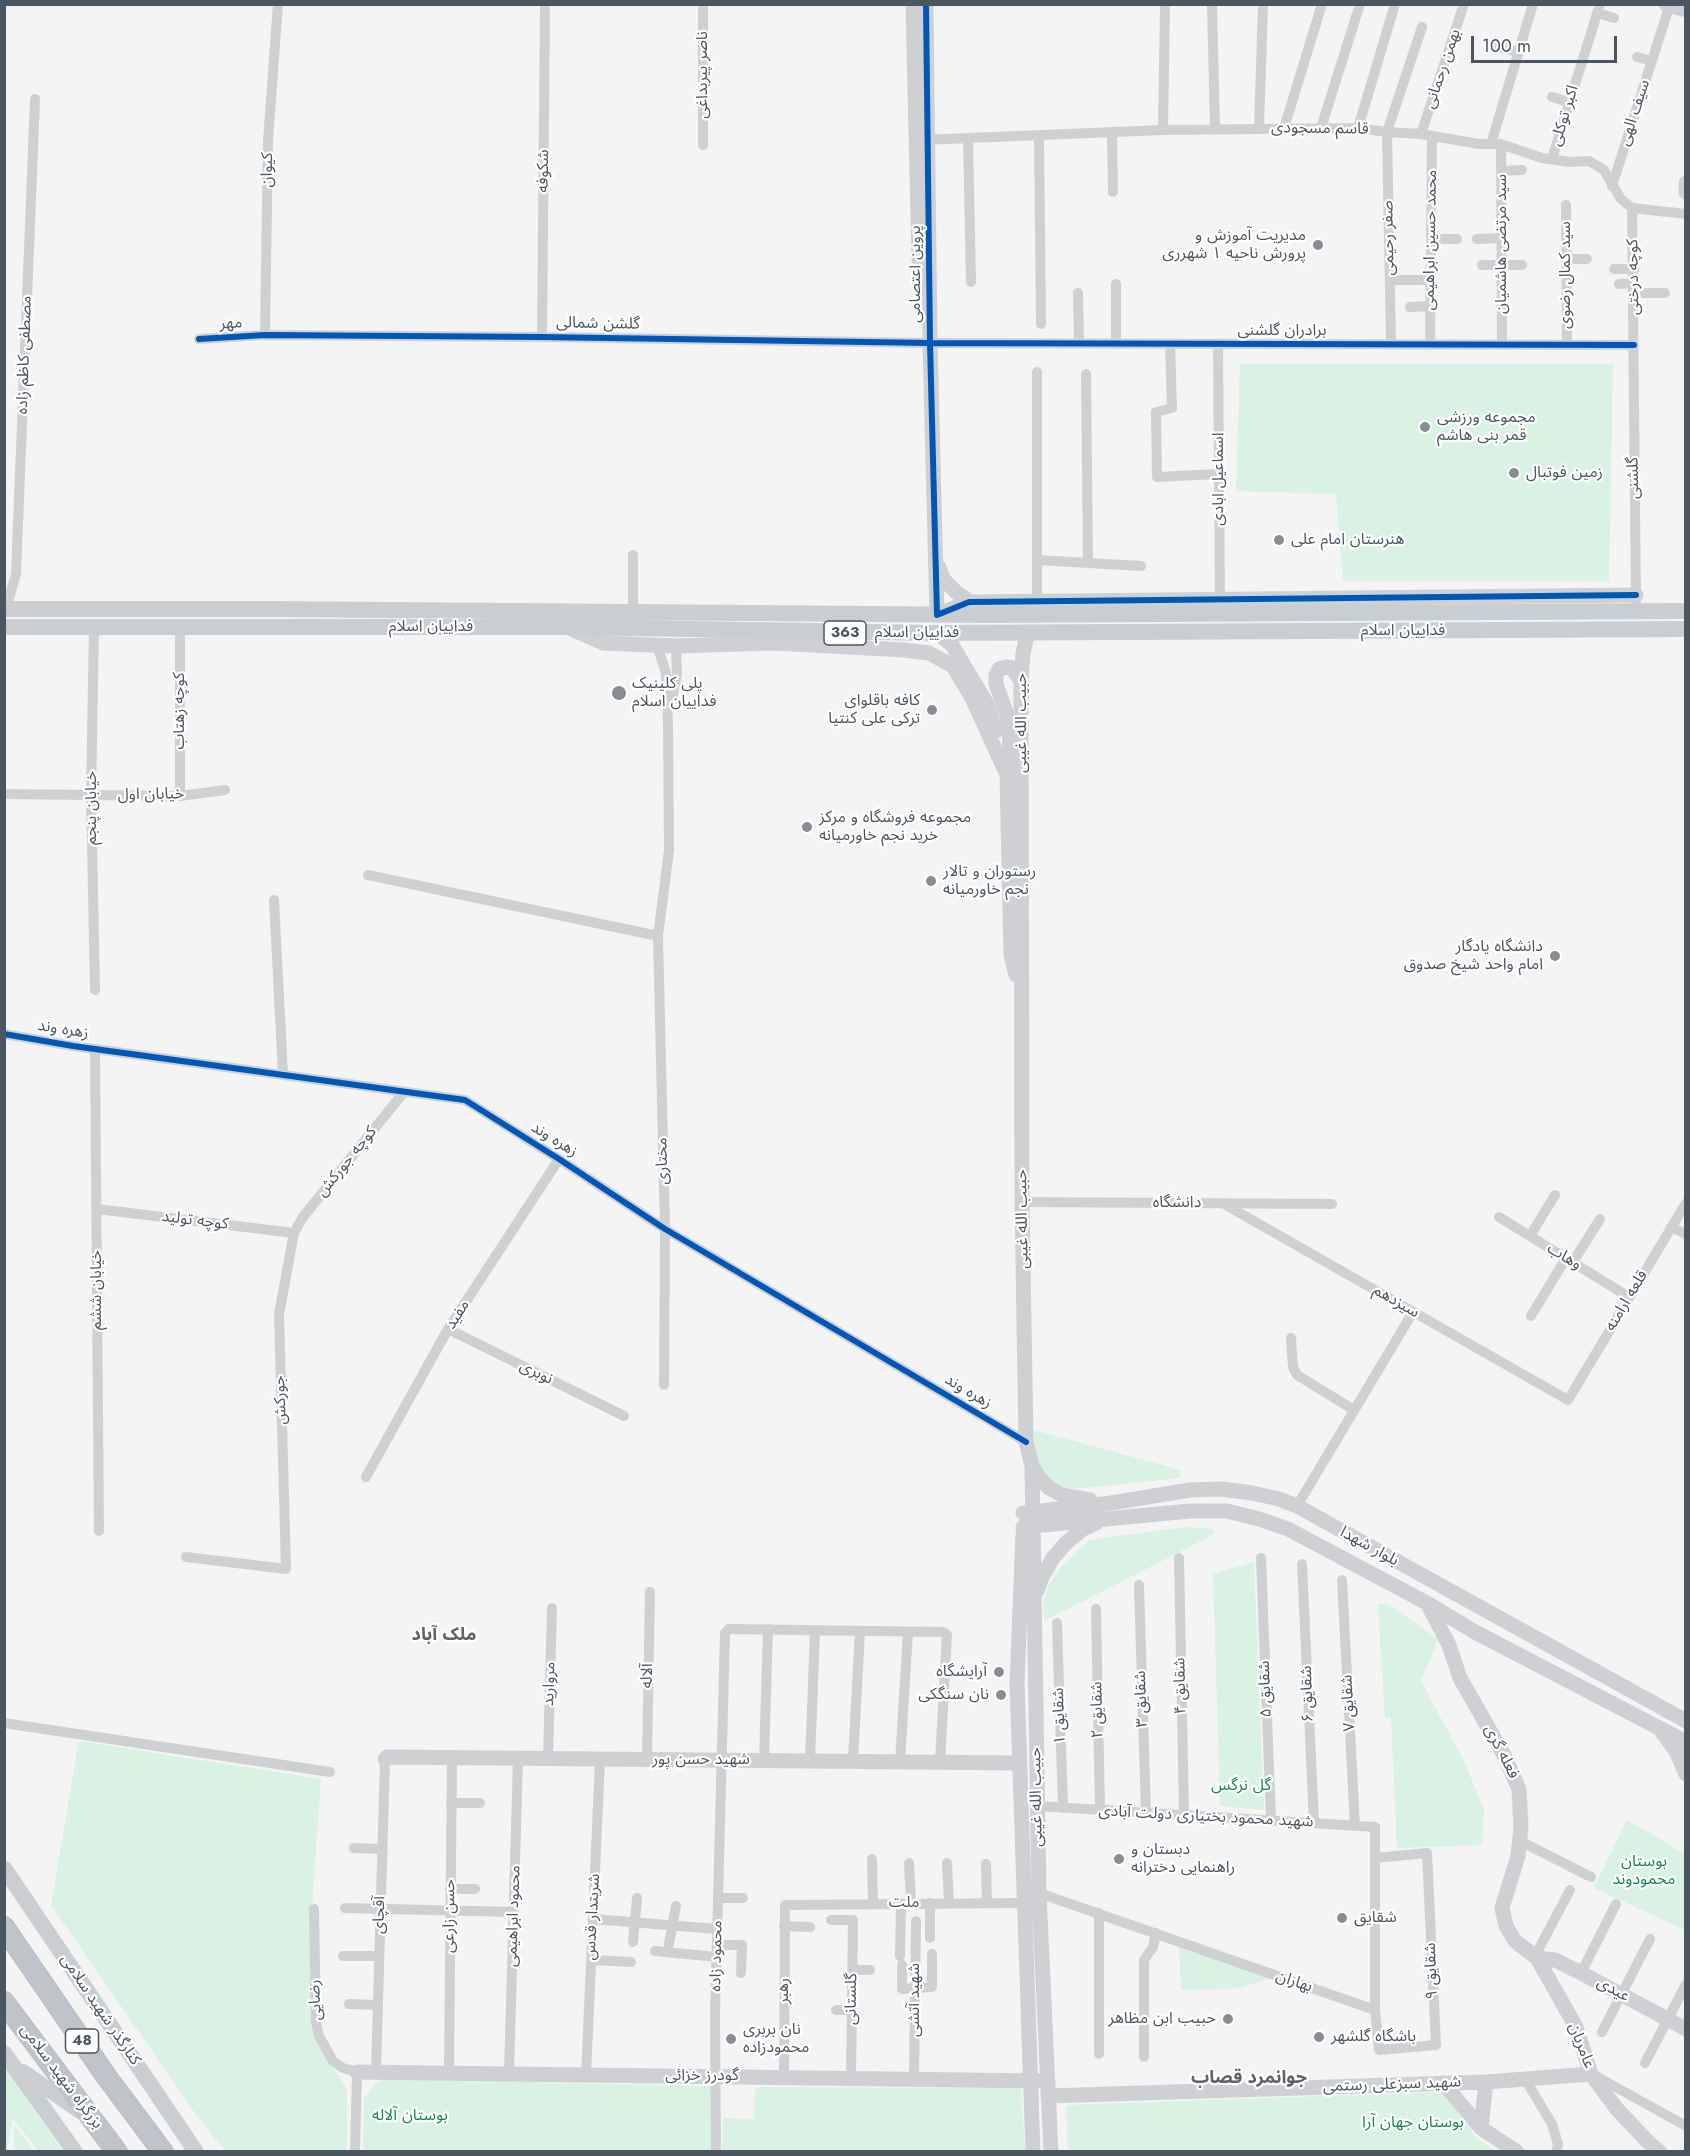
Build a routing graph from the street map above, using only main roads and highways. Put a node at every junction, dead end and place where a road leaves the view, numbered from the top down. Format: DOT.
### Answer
graph roads {
  1 [pos="5,609"];
  2 [pos="1686,611"];
  3 [pos="937,615"];
  4 [pos="4,627"];
  5 [pos="1686,629"];
  6 [pos="937,633"];
  7 [pos="4,1868"];
  8 [pos="4,1927"];
  9 [pos="4,2002"];
  10 [pos="9,2059"];
  11 [pos="106,2076"];
  12 [pos="94,2121"];
  13 [pos="75,2151"];
  14 [pos="117,2151"];
  15 [pos="164,2151"];
  16 [pos="179,2151"];
  17 [pos="196,2151"];
  1 -- 3 [label="main road, فداییان اسلام / 363"];
  2 -- 3 [label="main road, فداییان اسلام / 363"];
  3 -- 6 [label="main road"];
  4 -- 6 [label="main road, فداییان اسلام / 363"];
  5 -- 6 [label="main road, فداییان اسلام / 363"];
  7 -- 17 [label="main road, کنارگذر شهید سلامی"];
  8 -- 11 [label="highway, 48"];
  9 -- 12 [label="highway, بزرگراه شهید سلامی / 48"];
  10 -- 12 [label="main road"];
  10 -- 13 [label="main road"];
  11 -- 15 [label="highway, 48"];
  11 -- 16 [label="highway"];
  12 -- 14 [label="highway, بزرگراه شهید سلامی / 48"];
}
